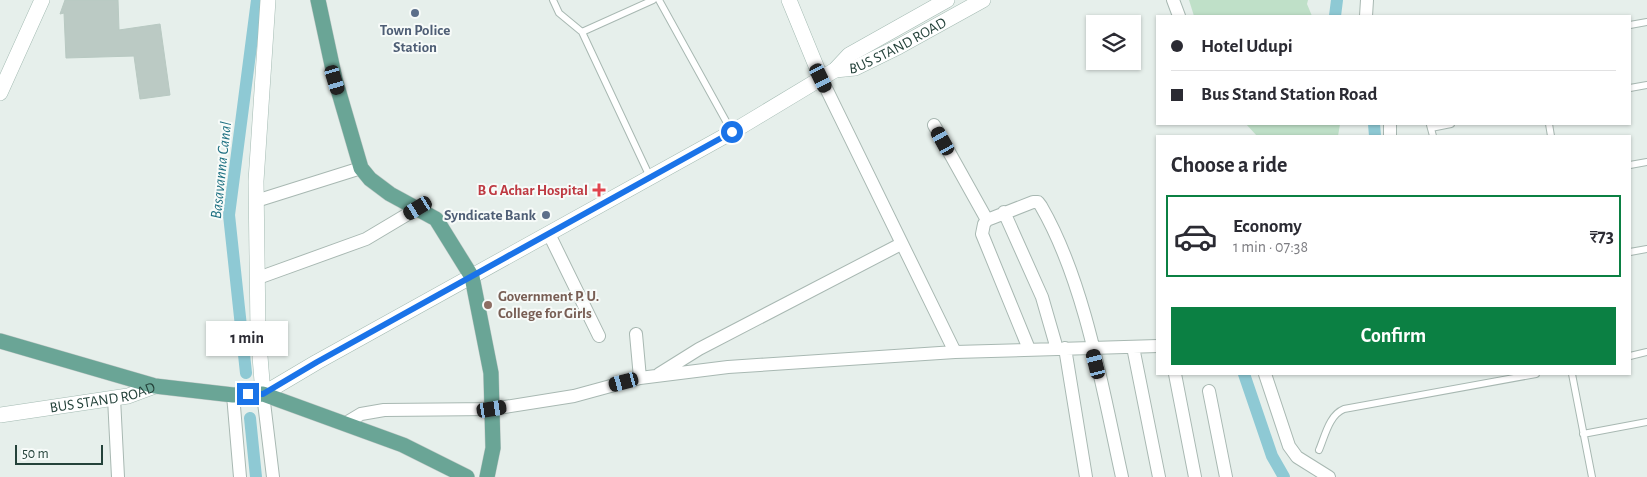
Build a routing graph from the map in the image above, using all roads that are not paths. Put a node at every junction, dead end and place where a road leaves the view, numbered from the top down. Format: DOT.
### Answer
graph roads {
  1 [pos="42,0"];
  2 [pos="268,0"];
  3 [pos="318,0"];
  4 [pos="553,0"];
  5 [pos="653,0"];
  6 [pos="659,0"];
  7 [pos="947,0"];
  8 [pos="983,0"];
  9 [pos="1173,0"];
  10 [pos="1366,0"];
  11 [pos="790,4"];
  12 [pos="1179,15"];
  13 [pos="1366,15"];
  14 [pos="1647,22"];
  15 [pos="1631,25"];
  16 [pos="582,32"];
  17 [pos="836,70"];
  18 [pos="821,78"];
  19 [pos="1647,85"];
  20 [pos="1631,88"];
  21 [pos="0,93"];
  22 [pos="934,125"];
  23 [pos="732,132"];
  24 [pos="1647,162"];
  25 [pos="1631,165"];
  26 [pos="361,168"];
  27 [pos="650,178"];
  28 [pos="256,201"];
  29 [pos="418,208"];
  30 [pos="1004,212"];
  31 [pos="987,220"];
  32 [pos="549,234"];
  33 [pos="901,244"];
  34 [pos="1647,249"];
  35 [pos="1631,252"];
  36 [pos="472,277"];
  37 [pos="258,278"];
  38 [pos="636,334"];
  39 [pos="599,336"];
  40 [pos="0,341"];
  41 [pos="1156,346"];
  42 [pos="1133,347"];
  43 [pos="1061,348"];
  44 [pos="1092,348"];
  45 [pos="699,349"];
  46 [pos="1030,349"];
  47 [pos="955,352"];
  48 [pos="1647,352"];
  49 [pos="1631,356"];
  50 [pos="697,371"];
  51 [pos="1175,375"];
  52 [pos="1265,375"];
  53 [pos="1531,375"];
  54 [pos="1572,375"];
  55 [pos="655,376"];
  56 [pos="640,378"];
  57 [pos="156,386"];
  58 [pos="1209,391"];
  59 [pos="263,394"];
  60 [pos="233,395"];
  61 [pos="114,398"];
  62 [pos="492,409"];
  63 [pos="0,416"];
  64 [pos="1647,422"];
  65 [pos="346,423"];
  66 [pos="1584,434"];
  67 [pos="1319,450"];
  68 [pos="118,477"];
  69 [pos="240,477"];
  70 [pos="273,477"];
  71 [pos="467,477"];
  72 [pos="487,477"];
  73 [pos="1086,477"];
  74 [pos="1122,477"];
  75 [pos="1159,477"];
  76 [pos="1195,477"];
  77 [pos="1226,477"];
  78 [pos="1329,477"];
  79 [pos="1592,477"];
  1 -- 21 [label="main road"];
  2 -- 28 [label="main road"];
  3 -- 26 [label="main road"];
  4 -- 16 [label="lane"];
  5 -- 16 [label="lane"];
  6 -- 23 [label="lane"];
  7 -- 17 [label="main road, BUS STAND ROAD"];
  8 -- 17 [label="main road, BUS STAND ROAD"];
  9 -- 12 [label="street"];
  10 -- 13 [label="street"];
  11 -- 18 [label="main road"];
  14 -- 15 [label="lane"];
  16 -- 27 [label="lane"];
  17 -- 18 [label="main road, BUS STAND ROAD"];
  18 -- 23 [label="main road, BUS STAND ROAD"];
  18 -- 33 [label="street"];
  19 -- 20 [label="lane"];
  22 -- 31 [label="street"];
  23 -- 27 [label="main road, BUS STAND ROAD"];
  24 -- 25 [label="lane"];
  26 -- 28 [label="street"];
  26 -- 29 [label="main road"];
  27 -- 32 [label="main road, BUS STAND ROAD"];
  28 -- 37 [label="main road"];
  29 -- 36 [label="main road"];
  29 -- 37 [label="street"];
  30 -- 31 [label="street"];
  30 -- 43 [label="street"];
  30 -- 44 [label="street"];
  31 -- 46 [label="street"];
  32 -- 36 [label="main road, BUS STAND ROAD"];
  32 -- 39 [label="street"];
  33 -- 45 [label="street"];
  33 -- 47 [label="street"];
  34 -- 35 [label="lane"];
  36 -- 59 [label="main road, BUS STAND ROAD"];
  36 -- 62 [label="main road"];
  37 -- 59 [label="main road"];
  38 -- 56 [label="street"];
  40 -- 57 [label="main road"];
  41 -- 42 [label="street"];
  42 -- 44 [label="street"];
  42 -- 75 [label="street"];
  43 -- 44 [label="street"];
  43 -- 46 [label="street"];
  43 -- 73 [label="street"];
  44 -- 74 [label="street"];
  45 -- 50 [label="street"];
  45 -- 55 [label="street"];
  46 -- 47 [label="street"];
  47 -- 50 [label="street"];
  48 -- 49 [label="lane"];
  50 -- 55 [label="street"];
  51 -- 76 [label="street"];
  52 -- 78 [label="street"];
  53 -- 67 [label="lane"];
  54 -- 66 [label="lane"];
  55 -- 56 [label="street"];
  56 -- 62 [label="street"];
  57 -- 60 [label="main road, BUS STAND ROAD"];
  57 -- 61 [label="main road, BUS STAND ROAD"];
  58 -- 77 [label="street"];
  59 -- 60 [label="main road, BUS STAND ROAD"];
  59 -- 65 [label="main road"];
  59 -- 70 [label="street"];
  60 -- 69 [label="street"];
  61 -- 63 [label="main road, BUS STAND ROAD"];
  61 -- 68 [label="street"];
  62 -- 65 [label="street"];
  62 -- 72 [label="main road"];
  64 -- 66 [label="lane"];
  65 -- 71 [label="main road"];
  66 -- 79 [label="lane"];
}
